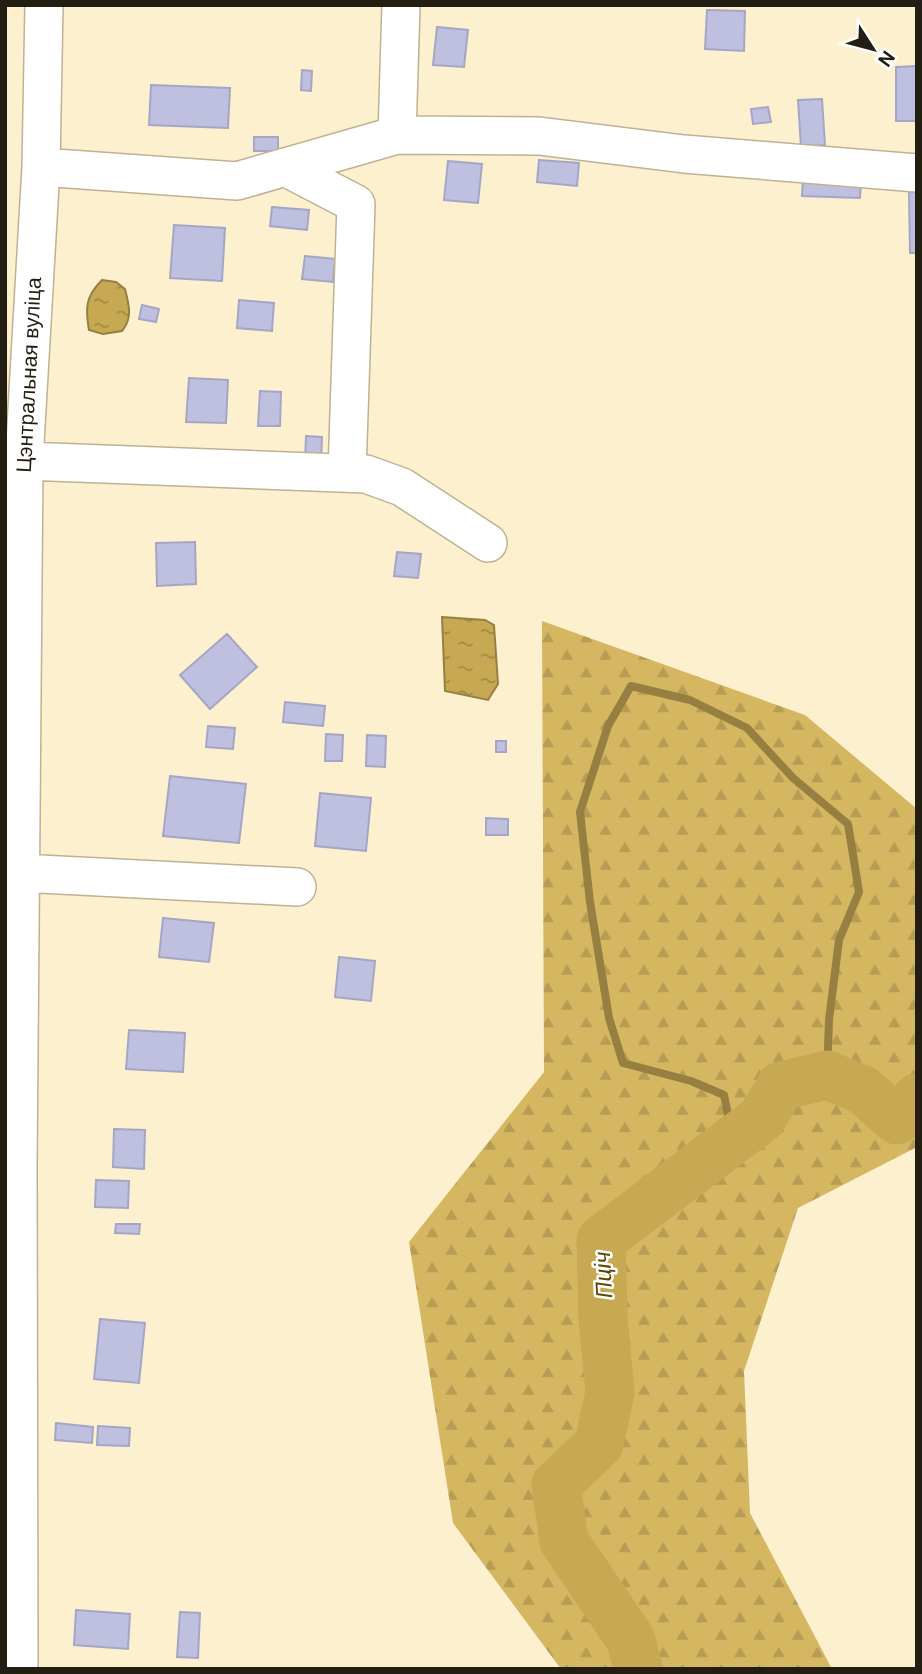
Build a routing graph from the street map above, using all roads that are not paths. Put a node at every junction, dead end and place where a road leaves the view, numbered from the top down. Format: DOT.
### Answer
graph roads {
  1 [pos="44,5"];
  2 [pos="401,5"];
  3 [pos="397,135"];
  4 [pos="41,167"];
  5 [pos="285,167"];
  6 [pos="917,173"];
  7 [pos="24,461"];
  8 [pos="347,473"];
  9 [pos="488,543"];
  10 [pos="20,873"];
  11 [pos="297,887"];
  12 [pos="19,1669"];
  1 -- 4 [label="street, Цэнтральная вуліца"];
  2 -- 3 [label="street"];
  3 -- 5 [label="street"];
  3 -- 6 [label="street"];
  4 -- 5 [label="street"];
  4 -- 7 [label="street, Цэнтральная вуліца"];
  5 -- 8 [label="street"];
  7 -- 8 [label="street"];
  7 -- 10 [label="street, Цэнтральная вуліца"];
  8 -- 9 [label="street"];
  10 -- 11 [label="street"];
  10 -- 12 [label="street, Цэнтральная вуліца"];
}
